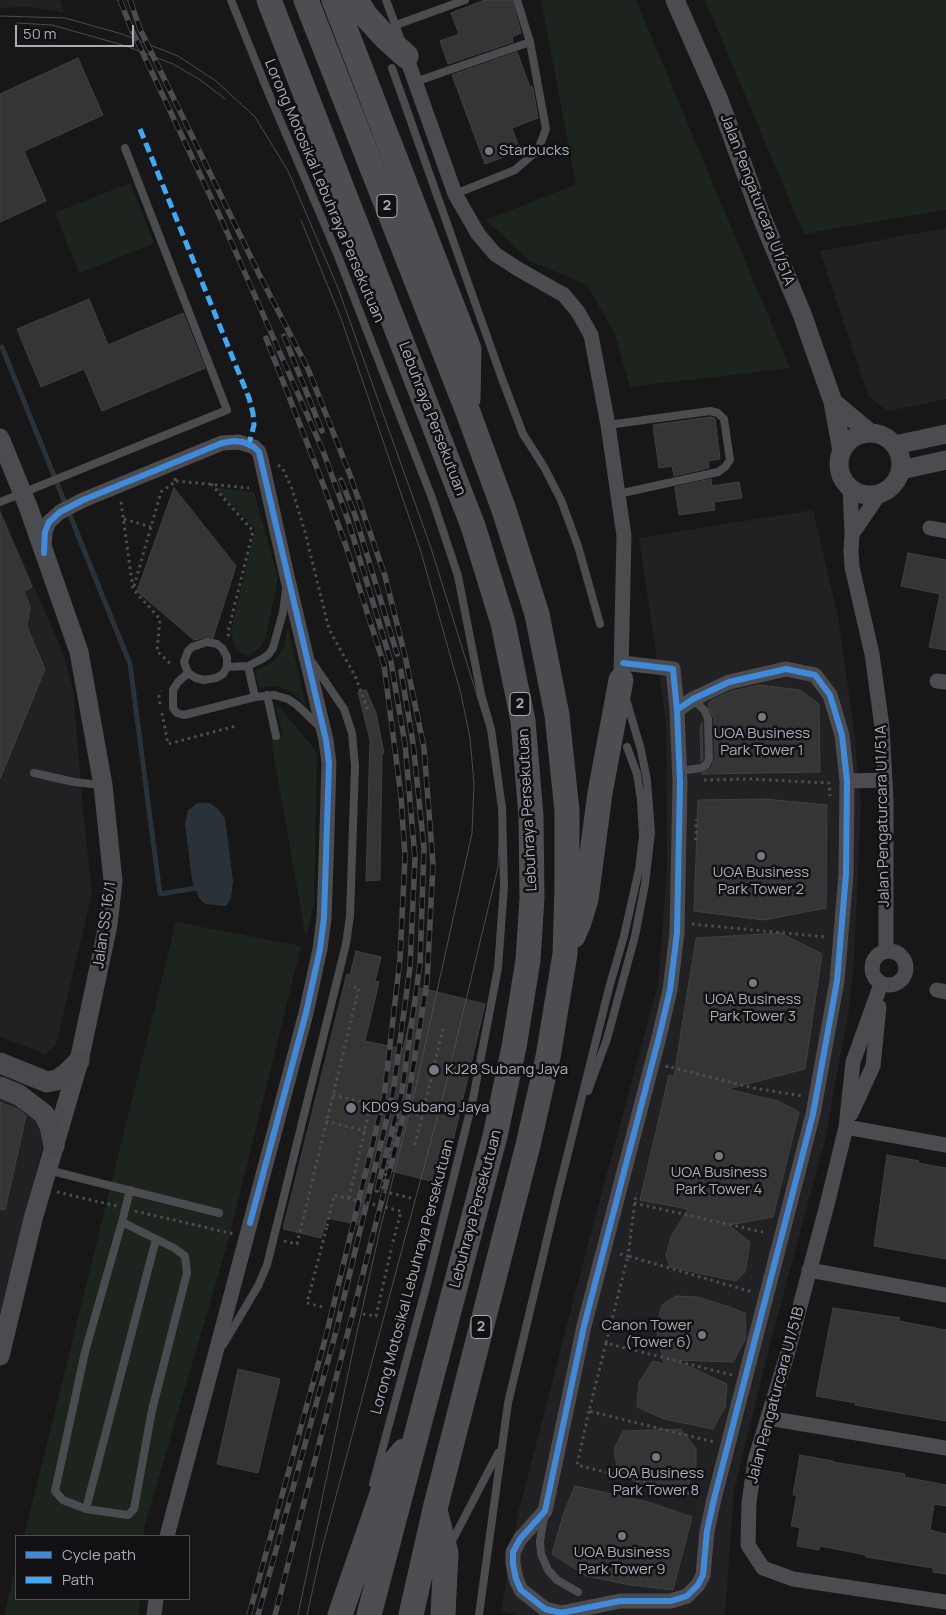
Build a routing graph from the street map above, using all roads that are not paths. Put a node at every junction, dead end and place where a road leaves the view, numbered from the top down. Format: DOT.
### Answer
graph roads {
  1 [pos="231,0"];
  2 [pos="269,0"];
  3 [pos="306,0"];
  4 [pos="334,0"];
  5 [pos="356,0"];
  6 [pos="386,0"];
  7 [pos="465,0"];
  8 [pos="517,0"];
  9 [pos="675,0"];
  10 [pos="396,25"];
  11 [pos="530,42"];
  12 [pos="399,62"];
  13 [pos="415,82"];
  14 [pos="125,148"];
  15 [pos="455,194"];
  16 [pos="833,402"];
  17 [pos="468,412"];
  18 [pos="608,425"];
  19 [pos="870,433"];
  20 [pos="946,434"];
  21 [pos="0,438"];
  22 [pos="895,445"];
  23 [pos="842,451"];
  24 [pos="946,460"];
  25 [pos="901,470"];
  26 [pos="850,487"];
  27 [pos="22,492"];
  28 [pos="880,493"];
  29 [pos="618,494"];
  30 [pos="0,502"];
  31 [pos="930,528"];
  32 [pos="946,530"];
  33 [pos="852,534"];
  34 [pos="44,553"];
  35 [pos="288,580"];
  36 [pos="600,624"];
  37 [pos="306,654"];
  38 [pos="248,666"];
  39 [pos="228,667"];
  40 [pos="622,672"];
  41 [pos="188,673"];
  42 [pos="266,695"];
  43 [pos="255,697"];
  44 [pos="693,699"];
  45 [pos="677,710"];
  46 [pos="324,731"];
  47 [pos="276,736"];
  48 [pos="627,747"];
  49 [pos="679,771"];
  50 [pos="34,774"];
  51 [pos="885,780"];
  52 [pos="847,781"];
  53 [pos="104,785"];
  54 [pos="886,951"];
  55 [pos="564,954"];
  56 [pos="881,984"];
  57 [pos="79,1061"];
  58 [pos="0,1064"];
  59 [pos="0,1087"];
  60 [pos="575,1125"];
  61 [pos="846,1127"];
  62 [pos="946,1145"];
  63 [pos="54,1146"];
  64 [pos="48,1170"];
  65 [pos="130,1190"];
  66 [pos="219,1213"];
  67 [pos="122,1222"];
  68 [pos="156,1239"];
  69 [pos="809,1270"];
  70 [pos="946,1295"];
  71 [pos="1,1345"];
  72 [pos="214,1359"];
  73 [pos="768,1418"];
  74 [pos="416,1438"];
  75 [pos="502,1447"];
  76 [pos="946,1448"];
  77 [pos="372,1489"];
  78 [pos="86,1509"];
  79 [pos="434,1509"];
  80 [pos="544,1512"];
  81 [pos="167,1535"];
  82 [pos="354,1548"];
  83 [pos="446,1552"];
  84 [pos="578,1592"];
  85 [pos="156,1600"];
  86 [pos="946,1602"];
  87 [pos="154,1615"];
  88 [pos="332,1615"];
  89 [pos="340,1615"];
  90 [pos="369,1615"];
  91 [pos="411,1615"];
  92 [pos="443,1615"];
  93 [pos="479,1615"];
  1 -- 77 [label="lane, Lorong Motosikal Lebuhraya Persekutuan"];
  2 -- 74 [label="highway, Lebuhraya Persekutuan / 2"];
  3 -- 17 [label="highway, 2"];
  4 -- 17 [label="highway"];
  5 -- 12 [label="highway"];
  6 -- 10 [label="lane"];
  7 -- 10 [label="lane"];
  8 -- 11 [label="lane"];
  9 -- 16 [label="street, Jalan Pengaturcara U1/51A"];
  10 -- 12 [label="lane"];
  11 -- 13 [label="lane"];
  11 -- 15 [label="lane"];
  12 -- 13 [label="street"];
  12 -- 36 [label="lane"];
  13 -- 15 [label="street"];
  14 -- 27 [label="lane"];
  15 -- 18 [label="street"];
  16 -- 19 [label="street"];
  16 -- 23 [label="street, Jalan Pengaturcara U1/51A"];
  17 -- 55 [label="highway, 2"];
  18 -- 29 [label="street"];
  18 -- 29 [label="lane"];
  19 -- 22 [label="street"];
  19 -- 23 [label="street"];
  20 -- 22 [label="street"];
  21 -- 27 [label="street, Jalan SS 16/1"];
  22 -- 25 [label="street"];
  23 -- 26 [label="street"];
  24 -- 25 [label="street"];
  25 -- 28 [label="street"];
  26 -- 28 [label="street"];
  26 -- 33 [label="street, Jalan Pengaturcara U1/51A"];
  27 -- 30 [label="lane"];
  27 -- 34 [label="street, Jalan SS 16/1"];
  28 -- 33 [label="street"];
  29 -- 40 [label="street"];
  31 -- 32 [label="street"];
  33 -- 51 [label="street, Jalan Pengaturcara U1/51A"];
  34 -- 35 [label="street"];
  34 -- 53 [label="street, Jalan SS 16/1"];
  35 -- 37 [label="street"];
  35 -- 38 [label="lane"];
  37 -- 46 [label="street"];
  37 -- 72 [label="lane"];
  38 -- 39 [label="lane"];
  38 -- 43 [label="lane"];
  39 -- 41 [label="lane"];
  39 -- 41 [label="lane"];
  40 -- 45 [label="street"];
  40 -- 55 [label="highway"];
  40 -- 60 [label="lane"];
  41 -- 43 [label="lane"];
  42 -- 43 [label="lane"];
  42 -- 46 [label="lane"];
  42 -- 47 [label="lane"];
  44 -- 45 [label="street"];
  44 -- 49 [label="lane"];
  44 -- 52 [label="street"];
  45 -- 49 [label="street"];
  46 -- 72 [label="street"];
  48 -- 60 [label="lane"];
  49 -- 80 [label="street"];
  50 -- 53 [label="lane"];
  51 -- 52 [label="street"];
  51 -- 54 [label="street, Jalan Pengaturcara U1/51A"];
  52 -- 80 [label="street"];
  53 -- 57 [label="street, Jalan SS 16/1"];
  54 -- 56 [label="street"];
  54 -- 56 [label="street"];
  55 -- 79 [label="highway, 2"];
  56 -- 61 [label="street, Jalan Pengaturcara U1/51B"];
  56 -- 61 [label="street, Jalan Pengaturcara U1/51B"];
  57 -- 58 [label="main road"];
  57 -- 63 [label="street, Jalan SS 16/1"];
  59 -- 63 [label="main road"];
  60 -- 75 [label="lane"];
  61 -- 62 [label="street"];
  61 -- 69 [label="street, Jalan Pengaturcara U1/51B"];
  63 -- 64 [label="street, Jalan SS 16/1"];
  64 -- 65 [label="lane"];
  64 -- 71 [label="street, Jalan SS 16/1"];
  65 -- 66 [label="lane"];
  65 -- 67 [label="lane"];
  67 -- 68 [label="lane"];
  67 -- 78 [label="lane"];
  68 -- 78 [label="lane"];
  68 -- 78 [label="lane"];
  69 -- 70 [label="street"];
  69 -- 73 [label="street, Jalan Pengaturcara U1/51B"];
  72 -- 81 [label="street"];
  73 -- 76 [label="street"];
  73 -- 86 [label="street, Jalan Pengaturcara U1/51B"];
  74 -- 89 [label="highway"];
  74 -- 90 [label="highway, Lebuhraya Persekutuan / 2"];
  75 -- 83 [label="lane"];
  75 -- 93 [label="lane"];
  79 -- 83 [label="highway"];
  79 -- 91 [label="highway, 2"];
  80 -- 84 [label="lane"];
  82 -- 88 [label="lane"];
  83 -- 92 [label="highway"];
  85 -- 87 [label="street"];
}
